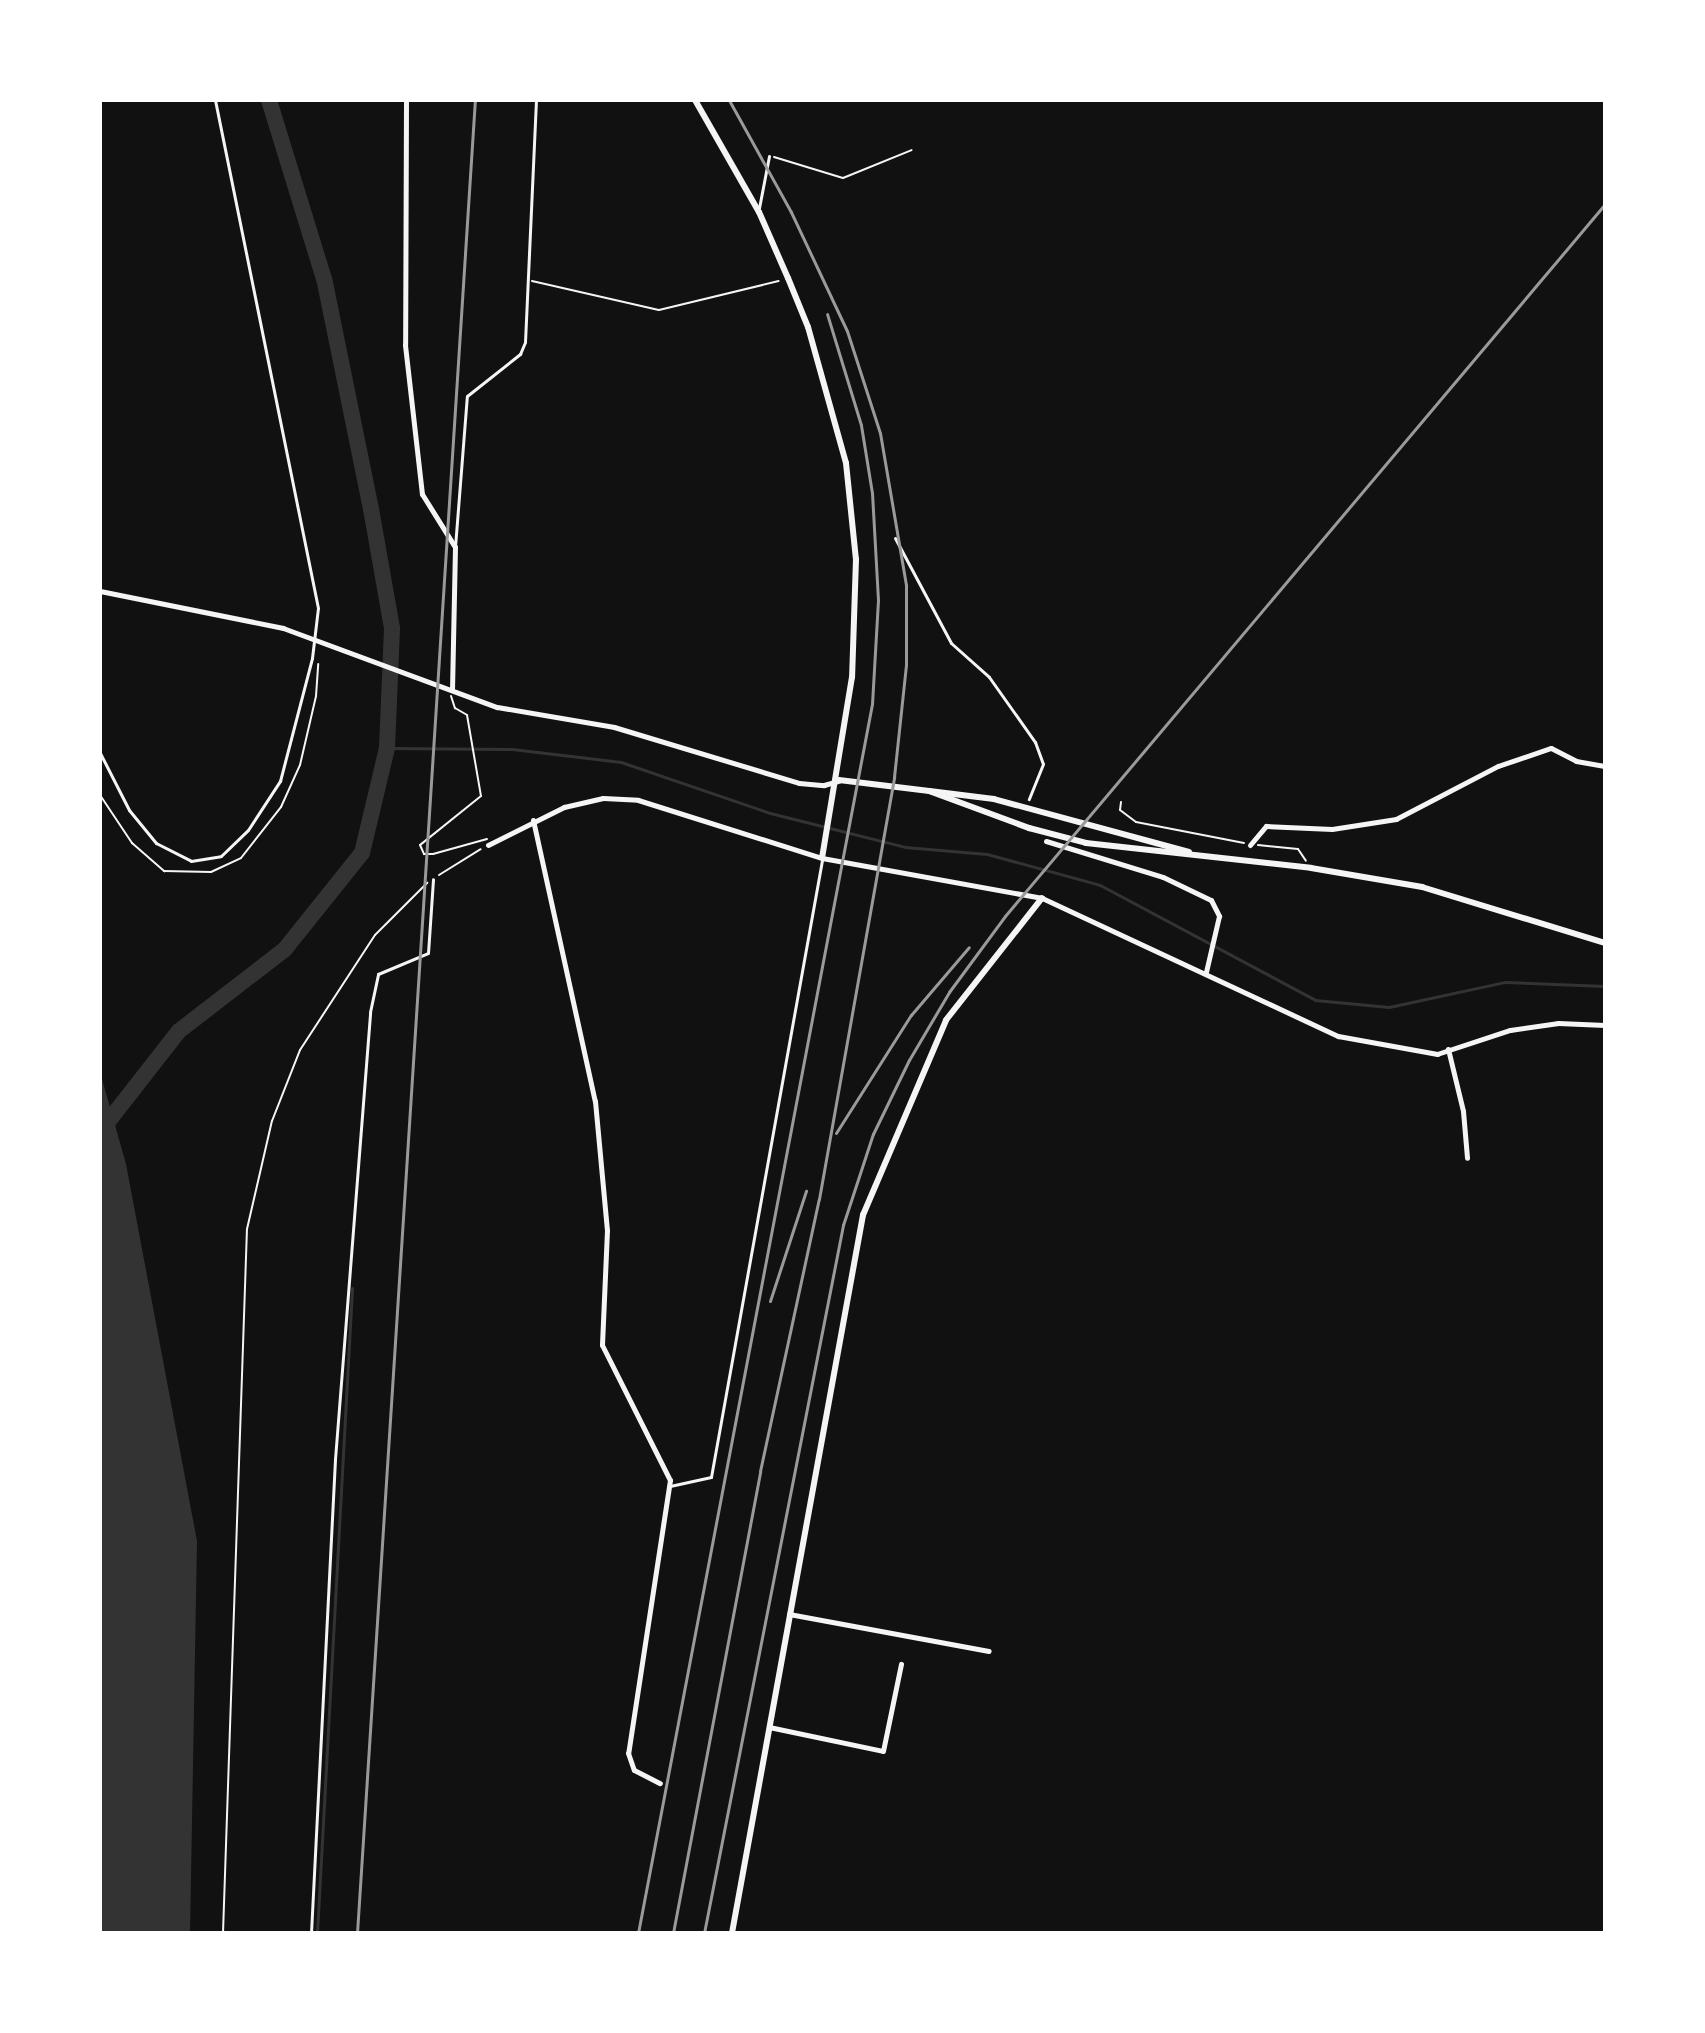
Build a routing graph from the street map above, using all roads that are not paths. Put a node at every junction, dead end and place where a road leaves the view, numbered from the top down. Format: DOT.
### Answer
graph roads {
  1 [pos="215,100"];
  2 [pos="406,100"];
  3 [pos="536,100"];
  4 [pos="695,100"];
  5 [pos="769,156"];
  6 [pos="759,212"];
  7 [pos="895,538"];
  8 [pos="455,547"];
  9 [pos="100,591"];
  10 [pos="314,640"];
  11 [pos="452,688"];
  12 [pos="100,753"];
  13 [pos="1605,766"];
  14 [pos="839,780"];
  15 [pos="929,791"];
  16 [pos="1029,799"];
  17 [pos="533,820"];
  18 [pos="1046,841"];
  19 [pos="488,845"];
  20 [pos="1250,845"];
  21 [pos="1189,852"];
  22 [pos="822,858"];
  23 [pos="433,879"];
  24 [pos="1042,898"];
  25 [pos="1605,943"];
  26 [pos="1206,972"];
  27 [pos="1605,1025"];
  28 [pos="1448,1049"];
  29 [pos="1467,1158"];
  30 [pos="670,1486"];
  31 [pos="788,1614"];
  32 [pos="989,1651"];
  33 [pos="901,1664"];
  34 [pos="769,1727"];
  35 [pos="660,1783"];
  36 [pos="311,1933"];
  37 [pos="732,1933"];
  1 -- 10 [label="lane"];
  2 -- 8 [label="street"];
  3 -- 8 [label="lane"];
  4 -- 6 [label="street"];
  5 -- 6 [label="lane"];
  6 -- 14 [label="street"];
  7 -- 16 [label="lane"];
  8 -- 11 [label="street"];
  9 -- 10 [label="street"];
  10 -- 11 [label="street"];
  10 -- 12 [label="lane"];
  11 -- 14 [label="street"];
  13 -- 20 [label="street"];
  14 -- 15 [label="street"];
  14 -- 22 [label="street"];
  15 -- 21 [label="street"];
  15 -- 21 [label="street"];
  17 -- 19 [label="street"];
  17 -- 22 [label="street"];
  17 -- 30 [label="street"];
  18 -- 26 [label="street"];
  21 -- 25 [label="street"];
  22 -- 24 [label="street"];
  22 -- 30 [label="lane"];
  23 -- 36 [label="lane"];
  24 -- 26 [label="street"];
  24 -- 31 [label="street"];
  26 -- 28 [label="street"];
  27 -- 28 [label="street"];
  28 -- 29 [label="street"];
  30 -- 35 [label="street"];
  31 -- 32 [label="street"];
  31 -- 34 [label="street"];
  33 -- 34 [label="street"];
  34 -- 37 [label="street"];
}
